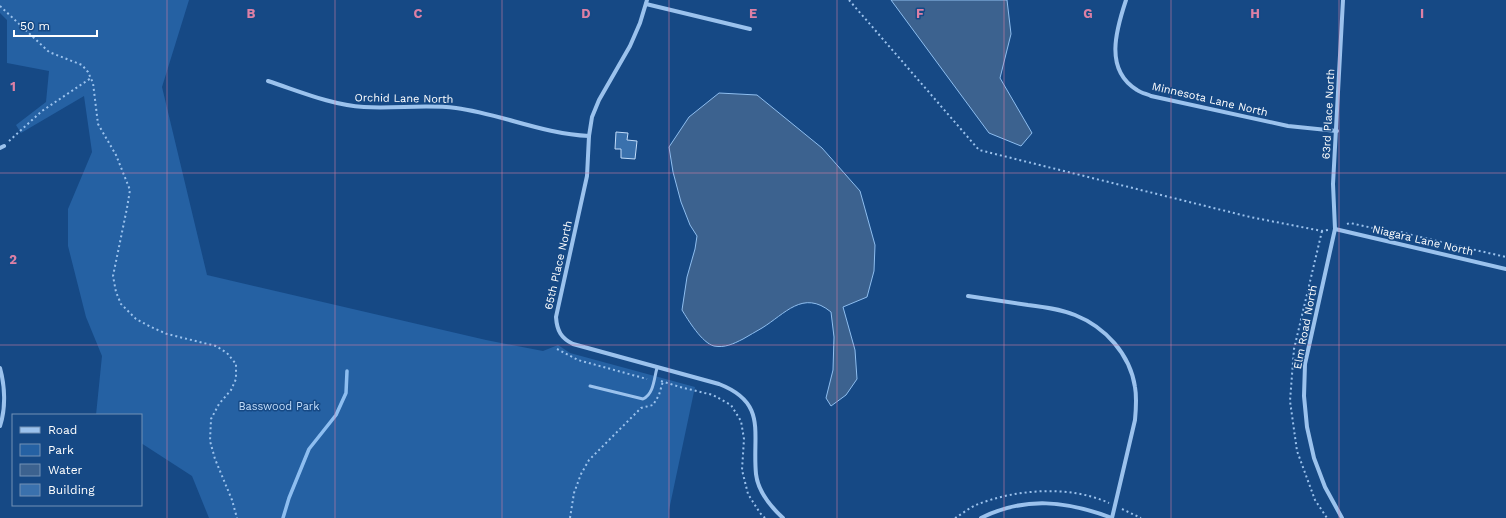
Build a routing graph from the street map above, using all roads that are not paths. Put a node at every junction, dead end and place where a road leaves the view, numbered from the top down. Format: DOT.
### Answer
graph roads {
  1 [pos="1126,0"];
  2 [pos="1343,0"];
  3 [pos="646,2"];
  4 [pos="750,29"];
  5 [pos="268,81"];
  6 [pos="1337,131"];
  7 [pos="589,136"];
  8 [pos="1335,229"];
  9 [pos="1506,269"];
  10 [pos="968,296"];
  11 [pos="0,368"];
  12 [pos="657,368"];
  13 [pos="590,386"];
  14 [pos="0,426"];
  15 [pos="783,518"];
  16 [pos="980,518"];
  17 [pos="1112,518"];
  18 [pos="1342,518"];
  1 -- 6 [label="street, Minnesota Lane North"];
  2 -- 6 [label="street, 63rd Place North"];
  3 -- 4 [label="street"];
  3 -- 7 [label="street, 65th Place North"];
  5 -- 7 [label="street, Orchid Lane North"];
  6 -- 8 [label="street, 63rd Place North"];
  7 -- 12 [label="street, 65th Place North"];
  8 -- 9 [label="street, Niagara Lane North"];
  8 -- 18 [label="street, Elm Road North"];
  10 -- 17 [label="street"];
  11 -- 14 [label="street"];
  12 -- 13 [label="lane"];
  12 -- 15 [label="street, 65th Place North"];
  16 -- 17 [label="street"];
}
